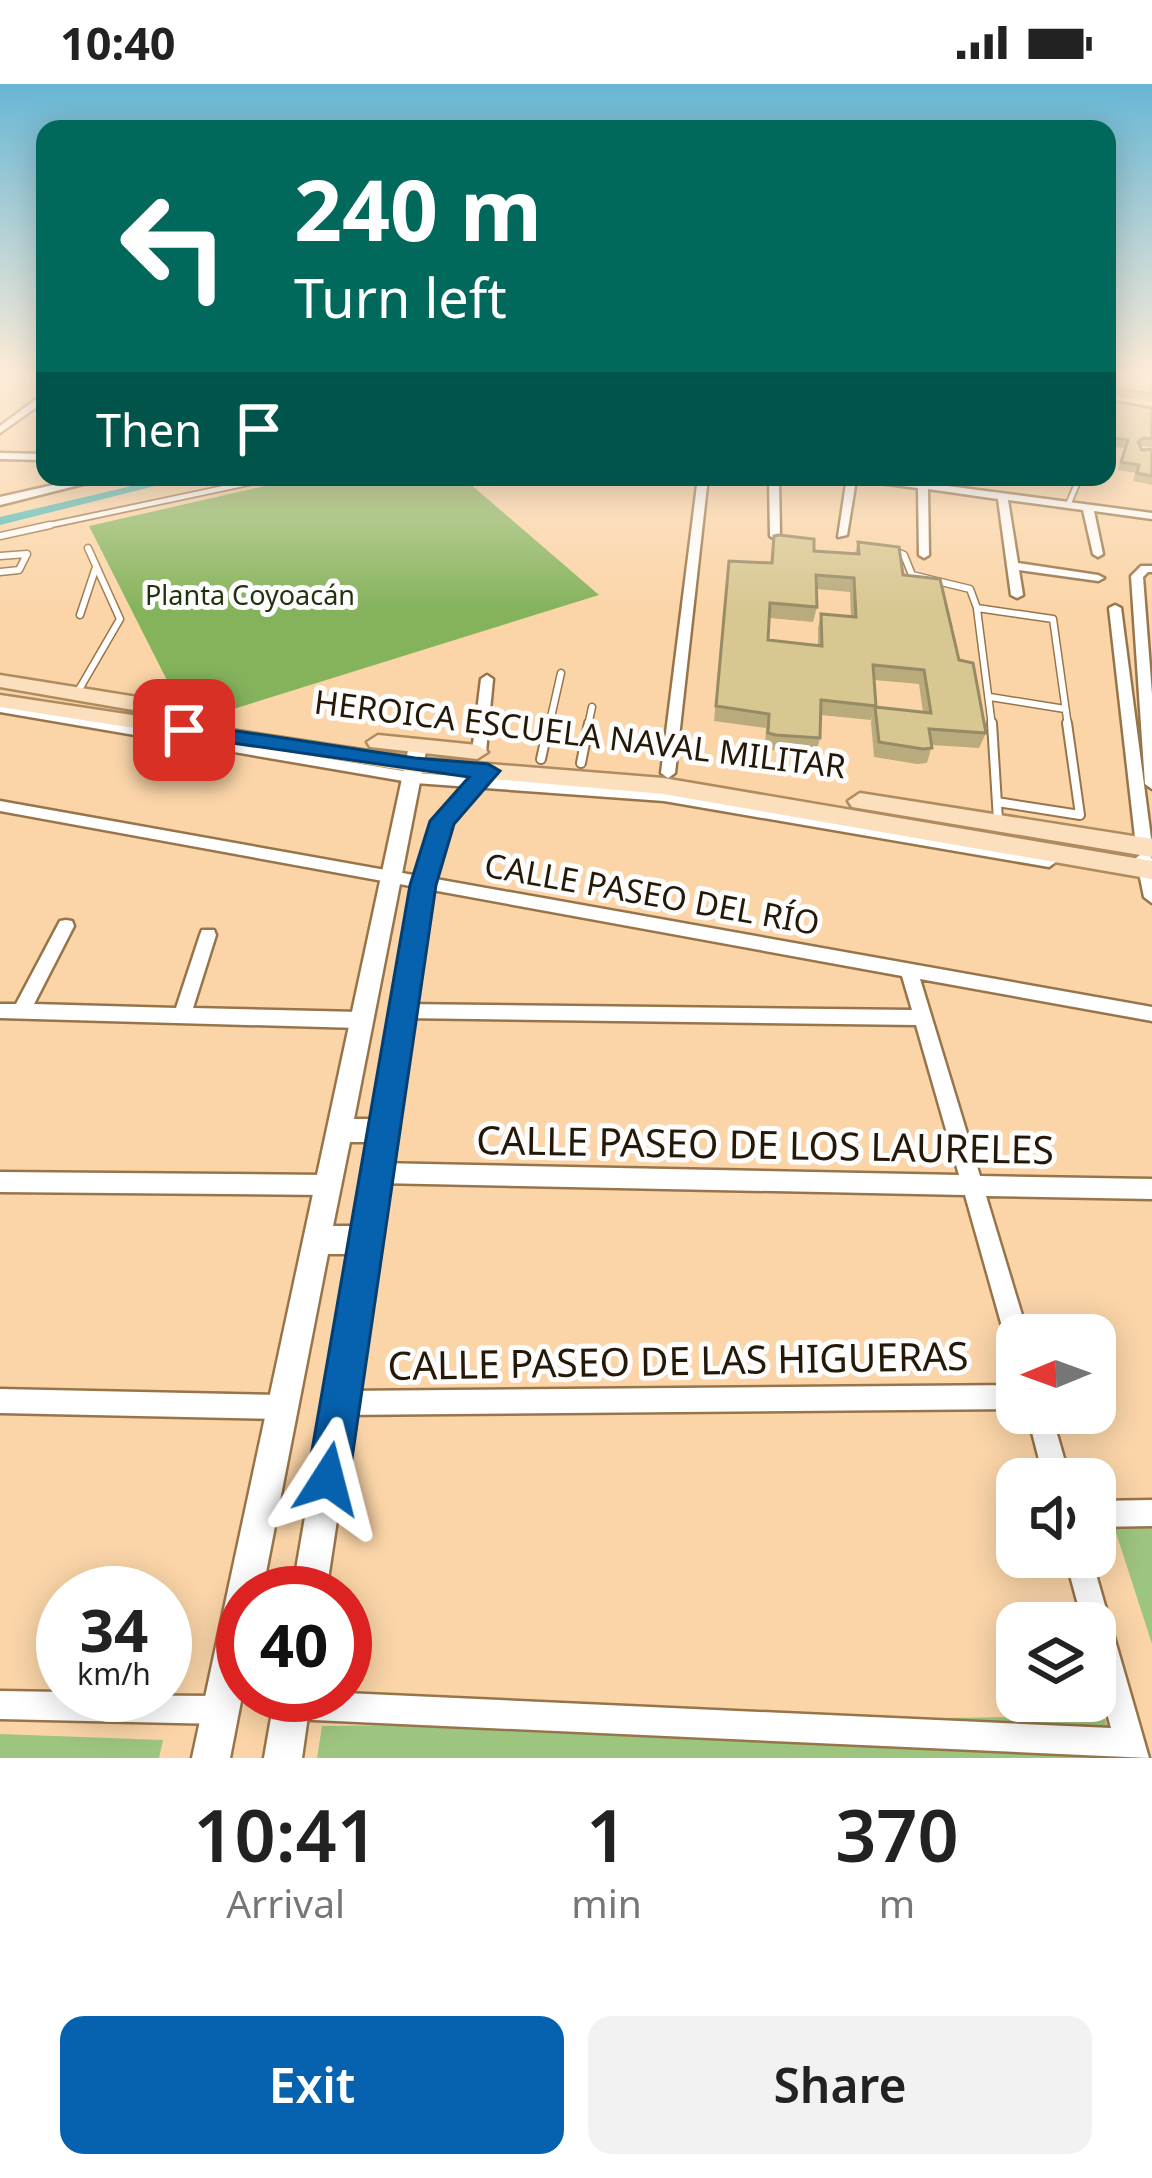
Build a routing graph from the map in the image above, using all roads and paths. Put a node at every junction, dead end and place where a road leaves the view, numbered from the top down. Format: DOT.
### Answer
graph roads {
  1 [pos="0,456"];
  2 [pos="36,457"];
  3 [pos="66,486"];
  4 [pos="234,486"];
  5 [pos="702,486"];
  6 [pos="774,486"];
  7 [pos="853,486"];
  8 [pos="916,486"];
  9 [pos="1076,486"];
  10 [pos="923,487"];
  11 [pos="1003,497"];
  12 [pos="0,501"];
  13 [pos="1068,505"];
  14 [pos="1088,508"];
  15 [pos="1152,516"];
  16 [pos="842,535"];
  17 [pos="0,536"];
  18 [pos="775,536"];
  19 [pos="88,548"];
  20 [pos="876,550"];
  21 [pos="924,554"];
  22 [pos="1098,554"];
  23 [pos="0,556"];
  24 [pos="1150,565"];
  25 [pos="1014,566"];
  26 [pos="96,567"];
  27 [pos="0,572"];
  28 [pos="1098,578"];
  29 [pos="1017,595"];
  30 [pos="976,608"];
  31 [pos="1115,608"];
  32 [pos="1146,614"];
  33 [pos="80,615"];
  34 [pos="1147,664"];
  35 [pos="561,673"];
  36 [pos="487,679"];
  37 [pos="0,681"];
  38 [pos="77,693"];
  39 [pos="990,697"];
  40 [pos="0,705"];
  41 [pos="592,707"];
  42 [pos="1065,709"];
  43 [pos="1150,717"];
  44 [pos="541,759"];
  45 [pos="416,763"];
  46 [pos="581,763"];
  47 [pos="482,769"];
  48 [pos="668,773"];
  49 [pos="1152,784"];
  50 [pos="0,806"];
  51 [pos="997,812"];
  52 [pos="1148,862"];
  53 [pos="388,879"];
  54 [pos="423,885"];
  55 [pos="1152,897"];
  56 [pos="66,926"];
  57 [pos="208,934"];
  58 [pos="909,970"];
  59 [pos="10,1012"];
  60 [pos="403,1012"];
  61 [pos="1152,1014"];
  62 [pos="182,1016"];
  63 [pos="925,1018"];
  64 [pos="359,1020"];
  65 [pos="337,1130"];
  66 [pos="383,1131"];
  67 [pos="377,1173"];
  68 [pos="0,1182"];
  69 [pos="326,1185"];
  70 [pos="974,1185"];
  71 [pos="1152,1189"];
  72 [pos="315,1240"];
  73 [pos="366,1240"];
  74 [pos="1010,1314"];
  75 [pos="996,1397"];
  76 [pos="0,1401"];
  77 [pos="340,1403"];
  78 [pos="283,1407"];
  79 [pos="1152,1513"];
  80 [pos="1116,1514"];
  81 [pos="250,1566"];
  82 [pos="313,1566"];
  83 [pos="1084,1578"];
  84 [pos="0,1705"];
  85 [pos="372,1705"];
  86 [pos="216,1710"];
  87 [pos="218,1722"];
  88 [pos="289,1722"];
  89 [pos="1132,1751"];
  90 [pos="211,1758"];
  91 [pos="283,1758"];
  1 -- 2 [label="street"];
  3 -- 12 [label="street"];
  4 -- 17 [label="lane"];
  5 -- 48 [label="street"];
  6 -- 18 [label="street"];
  7 -- 16 [label="street"];
  8 -- 10 [label="street"];
  9 -- 13 [label="lane"];
  10 -- 11 [label="street"];
  10 -- 21 [label="street"];
  11 -- 13 [label="street"];
  11 -- 25 [label="street"];
  13 -- 14 [label="street"];
  14 -- 15 [label="street"];
  14 -- 22 [label="street"];
  19 -- 26 [label="lane"];
  20 -- 30 [label="lane"];
  23 -- 27 [label="lane"];
  24 -- 32 [label="street"];
  25 -- 28 [label="street"];
  25 -- 29 [label="street"];
  26 -- 33 [label="lane"];
  26 -- 38 [label="lane"];
  30 -- 39 [label="lane"];
  30 -- 42 [label="lane"];
  31 -- 52 [label="street"];
  32 -- 34 [label="street"];
  34 -- 43 [label="street"];
  35 -- 44 [label="lane"];
  36 -- 47 [label="street"];
  37 -- 38 [label="main road, HEROICA ESCUELA NAVAL MILITAR"];
  38 -- 45 [label="main road, HEROICA ESCUELA NAVAL MILITAR"];
  39 -- 42 [label="lane"];
  39 -- 51 [label="lane"];
  40 -- 45 [label="main road, HEROICA ESCUELA NAVAL MILITAR"];
  41 -- 46 [label="lane"];
  42 -- 51 [label="lane"];
  43 -- 49 [label="street"];
  44 -- 46 [label="main road, HEROICA ESCUELA NAVAL MILITAR"];
  44 -- 47 [label="main road, HEROICA ESCUELA NAVAL MILITAR"];
  45 -- 47 [label="main road, HEROICA ESCUELA NAVAL MILITAR"];
  45 -- 53 [label="street"];
  46 -- 48 [label="main road, HEROICA ESCUELA NAVAL MILITAR"];
  47 -- 52 [label="main road, HEROICA ESCUELA NAVAL MILITAR"];
  47 -- 54 [label="street"];
  48 -- 51 [label="main road, HEROICA ESCUELA NAVAL MILITAR"];
  50 -- 53 [label="street, CALLE PASEO DEL RÍO"];
  51 -- 52 [label="main road, HEROICA ESCUELA NAVAL MILITAR"];
  52 -- 55 [label="street"];
  53 -- 54 [label="street, CALLE PASEO DEL RÍO"];
  53 -- 64 [label="street"];
  54 -- 58 [label="street, CALLE PASEO DEL RÍO"];
  54 -- 60 [label="street"];
  56 -- 59 [label="street"];
  57 -- 62 [label="street"];
  58 -- 61 [label="street, CALLE PASEO DEL RÍO"];
  58 -- 63 [label="street"];
  59 -- 62 [label="street"];
  60 -- 63 [label="street"];
  60 -- 66 [label="street"];
  62 -- 64 [label="street"];
  63 -- 70 [label="street"];
  64 -- 65 [label="street"];
  65 -- 66 [label="street"];
  65 -- 69 [label="street"];
  66 -- 67 [label="street"];
  67 -- 70 [label="street, CALLE PASEO DE LOS LAURELES"];
  67 -- 73 [label="street"];
  68 -- 69 [label="street"];
  69 -- 72 [label="street"];
  70 -- 71 [label="street, CALLE PASEO DE LOS LAURELES"];
  70 -- 74 [label="street"];
  72 -- 73 [label="street"];
  72 -- 78 [label="street"];
  73 -- 77 [label="street"];
  75 -- 77 [label="street, CALLE PASEO DE LAS HIGUERAS"];
  76 -- 78 [label="street"];
  77 -- 82 [label="street"];
  78 -- 81 [label="street"];
  79 -- 80 [label="street"];
  83 -- 89 [label="street"];
  84 -- 86 [label="street"];
  85 -- 89 [label="street"];
  87 -- 90 [label="street"];
  88 -- 91 [label="street"];
}
